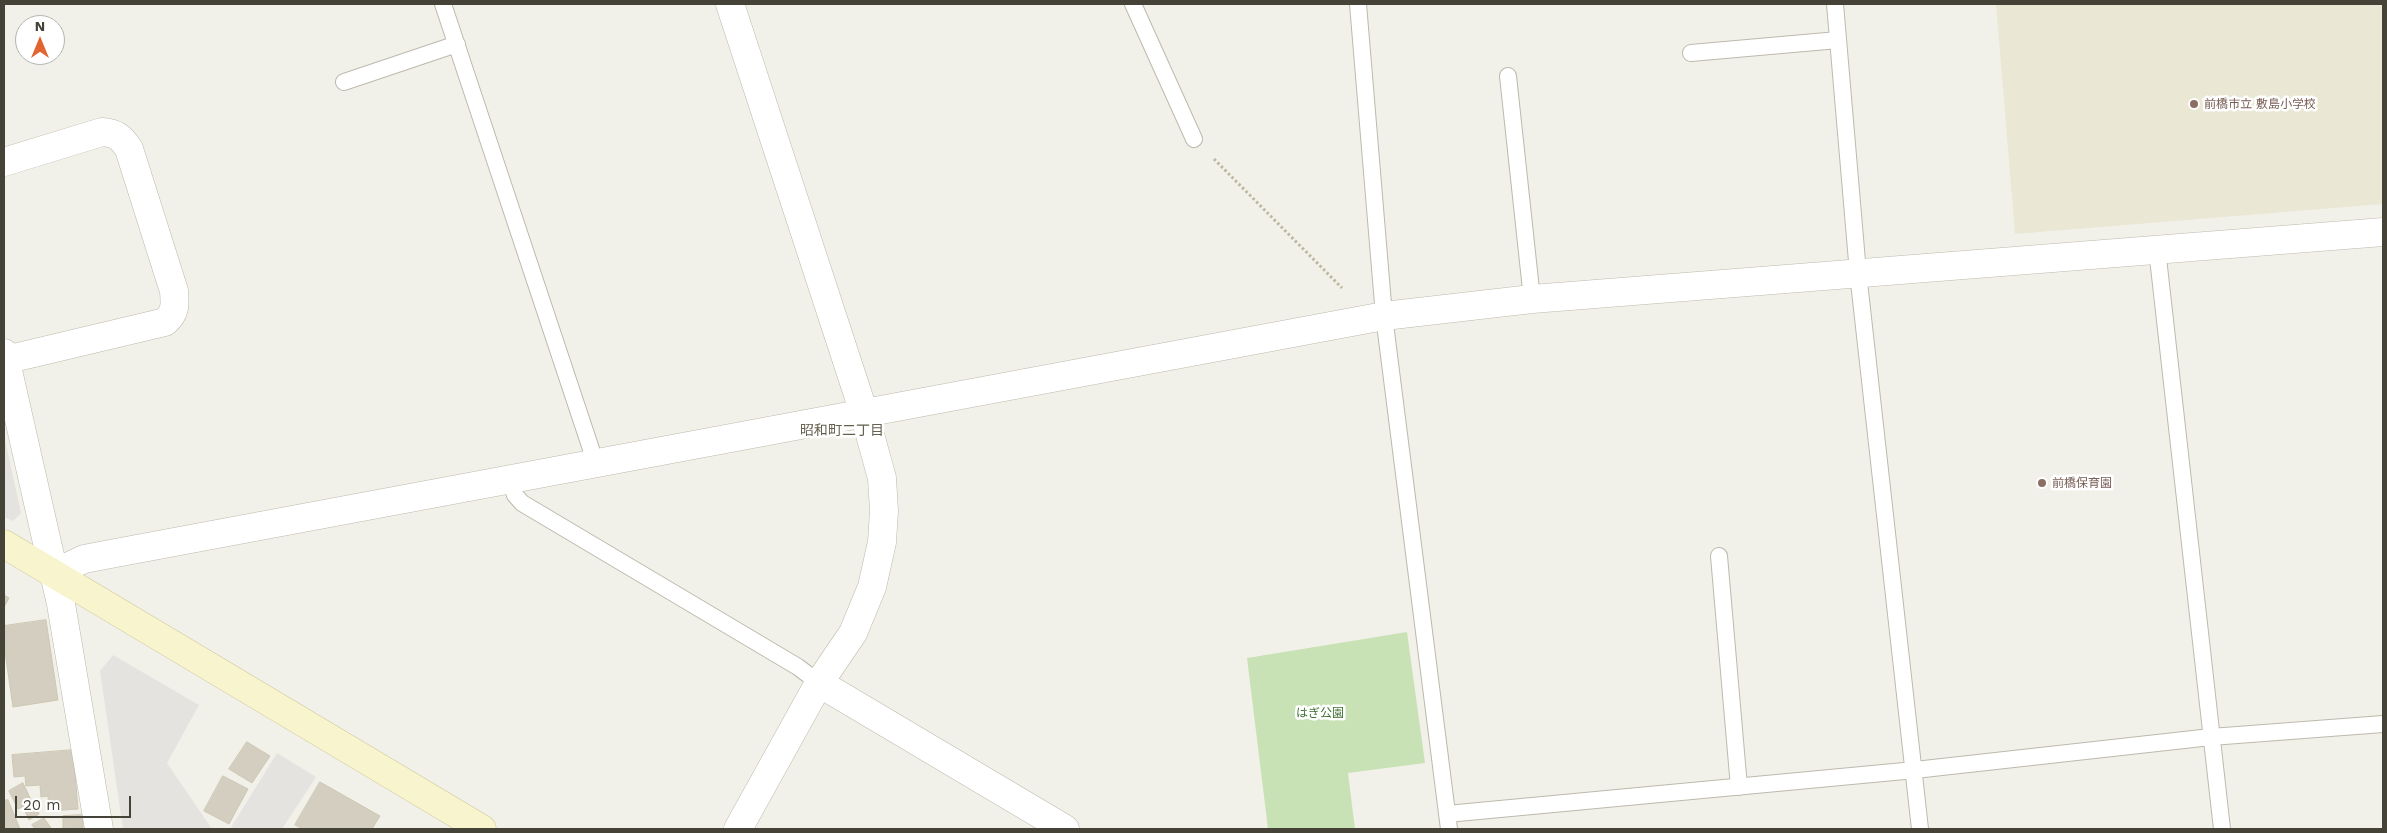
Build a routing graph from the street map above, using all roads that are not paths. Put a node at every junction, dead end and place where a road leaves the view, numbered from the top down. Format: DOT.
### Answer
graph roads {
  1 [pos="443,4"];
  2 [pos="730,4"];
  3 [pos="1132,4"];
  4 [pos="1358,4"];
  5 [pos="1835,4"];
  6 [pos="1838,40"];
  7 [pos="457,44"];
  8 [pos="1691,52"];
  9 [pos="1508,76"];
  10 [pos="344,82"];
  11 [pos="1194,139"];
  12 [pos="4,162"];
  13 [pos="2383,232"];
  14 [pos="2157,249"];
  15 [pos="1858,273"];
  16 [pos="1532,299"];
  17 [pos="1384,316"];
  18 [pos="4,356"];
  19 [pos="864,412"];
  20 [pos="591,462"];
  21 [pos="510,479"];
  22 [pos="4,544"];
  23 [pos="1719,556"];
  24 [pos="53,574"];
  25 [pos="819,683"];
  26 [pos="2383,724"];
  27 [pos="2211,737"];
  28 [pos="1915,770"];
  29 [pos="1739,787"];
  30 [pos="1448,822"];
  31 [pos="99,829"];
  32 [pos="482,829"];
  33 [pos="738,829"];
  34 [pos="1065,829"];
  35 [pos="1920,829"];
  36 [pos="2222,829"];
  1 -- 7 [label="lane"];
  2 -- 19 [label="street"];
  3 -- 11 [label="lane"];
  4 -- 17 [label="lane"];
  5 -- 6 [label="lane"];
  6 -- 8 [label="lane"];
  6 -- 15 [label="lane"];
  7 -- 10 [label="lane"];
  7 -- 20 [label="lane"];
  9 -- 16 [label="lane"];
  12 -- 18 [label="street"];
  13 -- 14 [label="street"];
  14 -- 15 [label="street"];
  14 -- 27 [label="lane"];
  15 -- 16 [label="street"];
  15 -- 28 [label="lane"];
  16 -- 17 [label="street"];
  17 -- 19 [label="street"];
  17 -- 30 [label="lane"];
  18 -- 24 [label="street"];
  19 -- 20 [label="street"];
  19 -- 25 [label="street"];
  20 -- 21 [label="street"];
  21 -- 24 [label="street"];
  21 -- 25 [label="lane"];
  22 -- 24 [label="street"];
  23 -- 29 [label="lane"];
  24 -- 31 [label="street"];
  24 -- 32 [label="street"];
  25 -- 33 [label="street"];
  25 -- 34 [label="street"];
  26 -- 27 [label="lane"];
  27 -- 28 [label="lane"];
  27 -- 36 [label="lane"];
  28 -- 29 [label="lane"];
  28 -- 35 [label="lane"];
  29 -- 30 [label="lane"];
}
